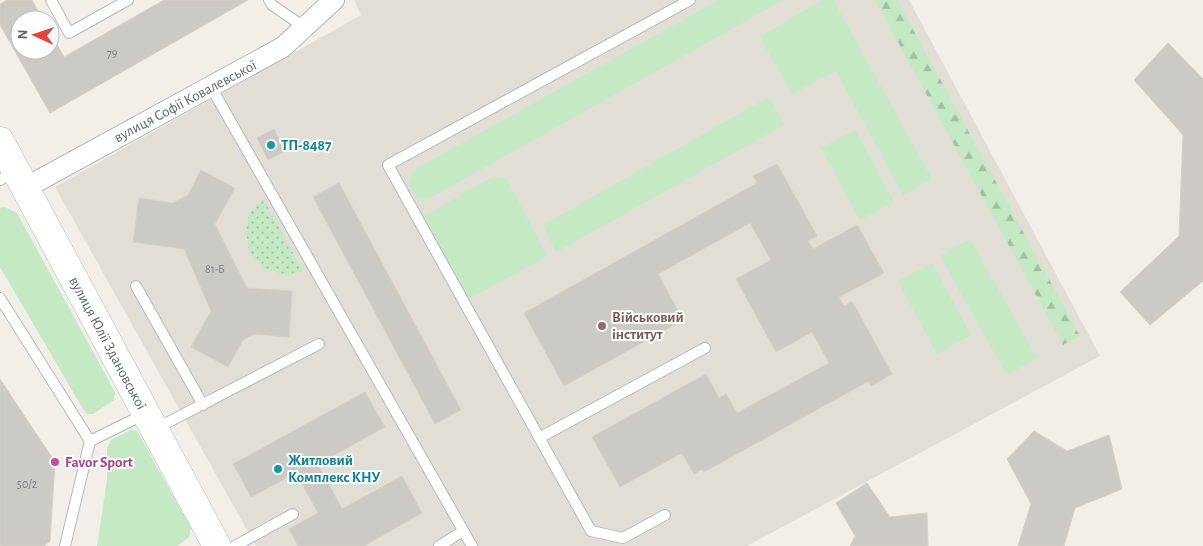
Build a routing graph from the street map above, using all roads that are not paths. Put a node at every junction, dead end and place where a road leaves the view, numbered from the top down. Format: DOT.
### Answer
graph roads {
  1 [pos="51,0"];
  2 [pos="128,0"];
  3 [pos="269,0"];
  4 [pos="334,0"];
  5 [pos="690,0"];
  6 [pos="304,27"];
  7 [pos="211,87"];
  8 [pos="0,141"];
  9 [pos="14,179"];
  10 [pos="136,286"];
  11 [pos="0,298"];
  12 [pos="319,344"];
  13 [pos="705,348"];
  14 [pos="203,405"];
  15 [pos="150,422"];
  16 [pos="539,438"];
  17 [pos="90,441"];
  18 [pos="293,514"];
  19 [pos="666,515"];
  20 [pos="464,532"];
  21 [pos="65,546"];
  22 [pos="217,546"];
  23 [pos="235,546"];
  24 [pos="439,546"];
  25 [pos="472,546"];
  1 -- 2 [label="lane"];
  3 -- 6 [label="lane"];
  4 -- 6 [label="street, вулиця Софії Ковалевської"];
  5 -- 16 [label="lane"];
  6 -- 7 [label="street, вулиця Софії Ковалевської"];
  7 -- 9 [label="street, вулиця Софії Ковалевської"];
  7 -- 20 [label="lane"];
  8 -- 9 [label="street, вулиця Юлії Здановської"];
  9 -- 15 [label="street, вулиця Юлії Здановської"];
  10 -- 14 [label="lane"];
  11 -- 17 [label="lane"];
  12 -- 14 [label="lane"];
  13 -- 16 [label="lane"];
  14 -- 15 [label="lane"];
  15 -- 17 [label="lane"];
  15 -- 22 [label="street, вулиця Юлії Здановської"];
  16 -- 19 [label="lane"];
  17 -- 21 [label="lane"];
  18 -- 23 [label="lane"];
  20 -- 24 [label="lane"];
  20 -- 25 [label="lane"];
}
